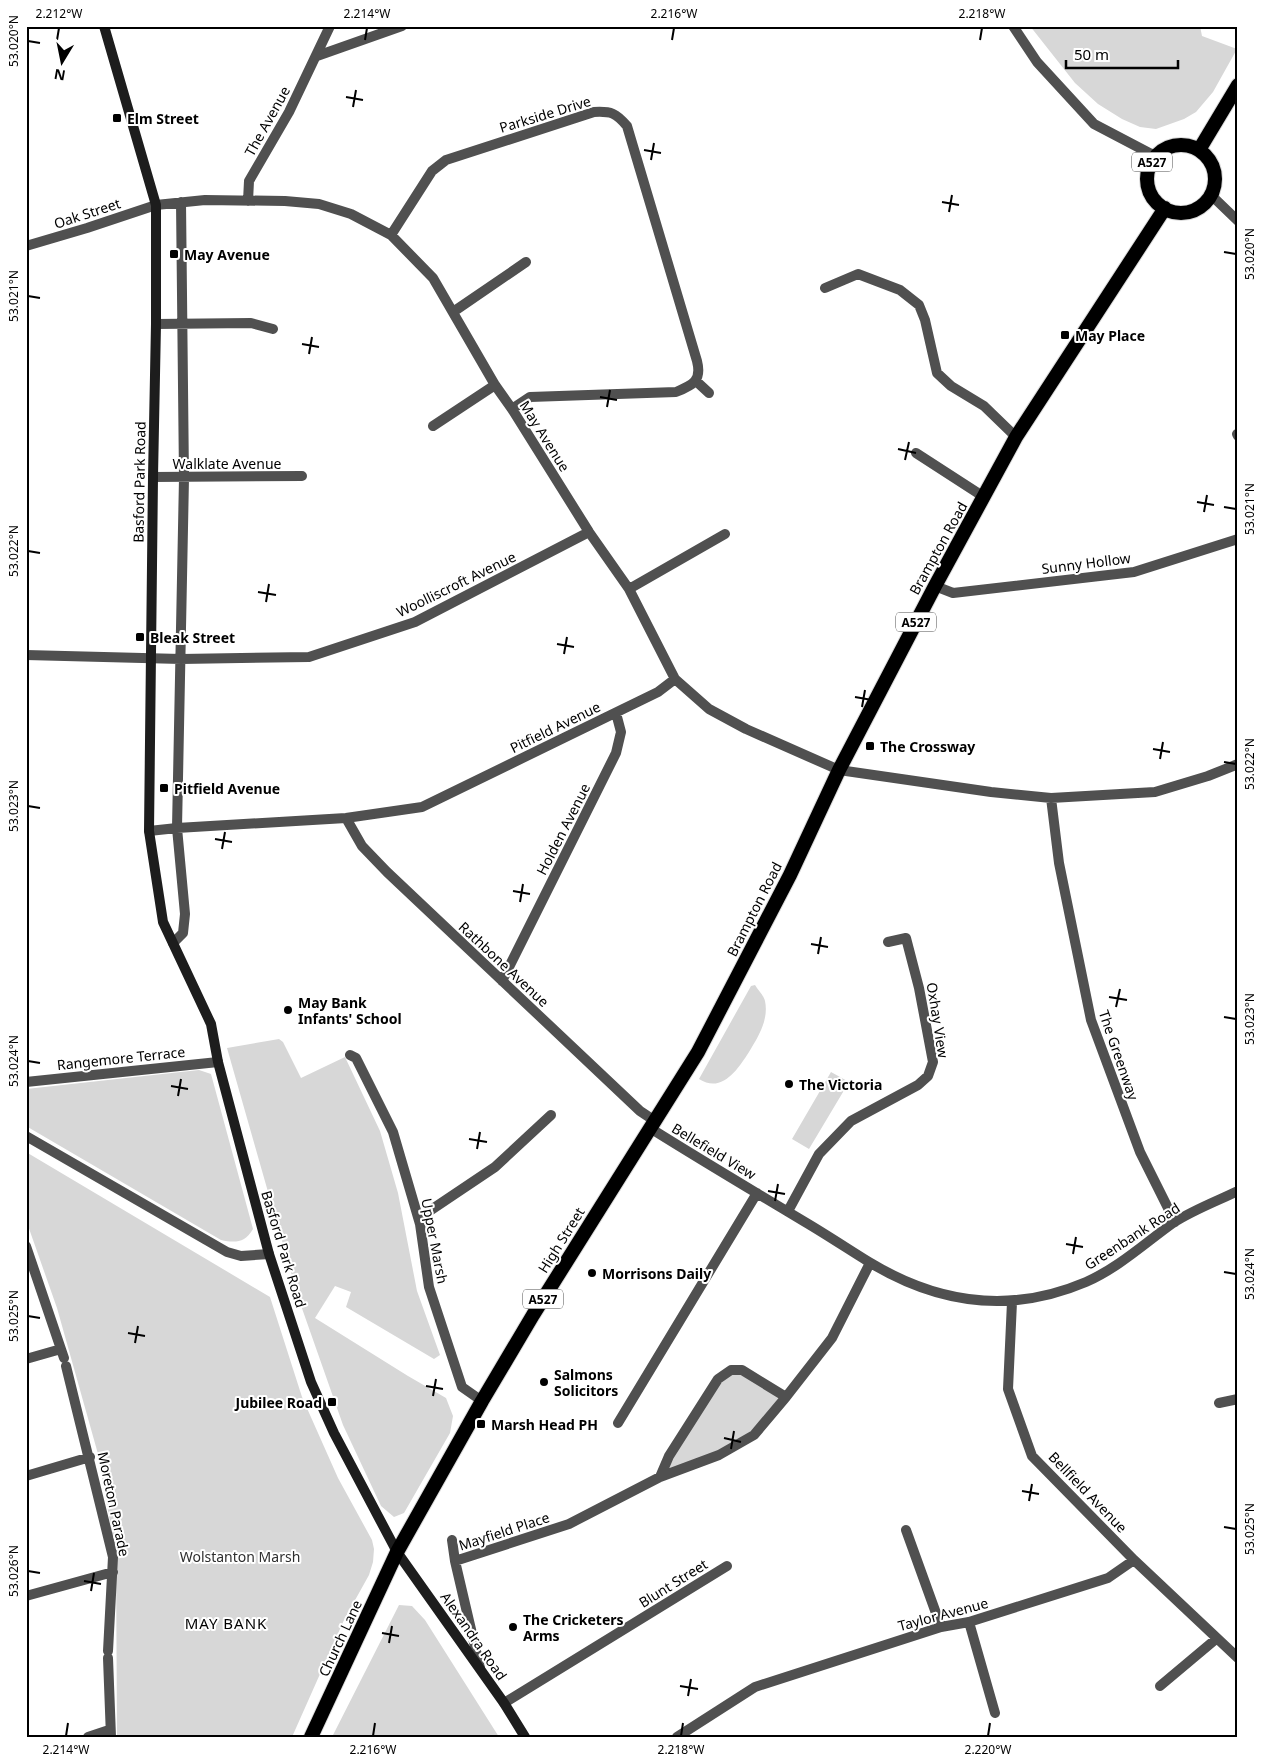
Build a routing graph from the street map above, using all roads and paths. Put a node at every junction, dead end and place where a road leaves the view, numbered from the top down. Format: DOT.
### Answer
graph roads {
  1 [pos="104,26"];
  2 [pos="330,26"];
  3 [pos="402,26"];
  4 [pos="1013,26"];
  5 [pos="386,29"];
  6 [pos="317,56"];
  7 [pos="1238,86"];
  8 [pos="1199,150"];
  9 [pos="1155,156"];
  10 [pos="1211,195"];
  11 [pos="248,201"];
  12 [pos="181,202"];
  13 [pos="156,205"];
  14 [pos="1165,208"];
  15 [pos="1238,221"];
  16 [pos="391,234"];
  17 [pos="26,246"];
  18 [pos="526,262"];
  19 [pos="825,288"];
  20 [pos="453,312"];
  21 [pos="183,323"];
  22 [pos="156,324"];
  23 [pos="273,329"];
  24 [pos="696,381"];
  25 [pos="495,385"];
  26 [pos="709,393"];
  27 [pos="512,409"];
  28 [pos="433,426"];
  29 [pos="1016,437"];
  30 [pos="916,453"];
  31 [pos="302,476"];
  32 [pos="153,477"];
  33 [pos="184,478"];
  34 [pos="984,497"];
  35 [pos="589,532"];
  36 [pos="725,534"];
  37 [pos="1238,539"];
  38 [pos="935,586"];
  39 [pos="629,589"];
  40 [pos="26,655"];
  41 [pos="151,658"];
  42 [pos="181,659"];
  43 [pos="675,679"];
  44 [pos="616,713"];
  45 [pos="1238,764"];
  46 [pos="839,770"];
  47 [pos="1051,798"];
  48 [pos="346,818"];
  49 [pos="178,828"];
  50 [pos="149,831"];
  51 [pos="888,942"];
  52 [pos="173,943"];
  53 [pos="502,981"];
  54 [pos="698,1052"];
  55 [pos="350,1055"];
  56 [pos="218,1062"];
  57 [pos="26,1082"];
  58 [pos="551,1115"];
  59 [pos="652,1124"];
  60 [pos="26,1136"];
  61 [pos="1238,1191"];
  62 [pos="761,1195"];
  63 [pos="788,1211"];
  64 [pos="419,1218"];
  65 [pos="1175,1222"];
  66 [pos="26,1246"];
  67 [pos="268,1254"];
  68 [pos="870,1263"];
  69 [pos="1012,1302"];
  70 [pos="64,1358"];
  71 [pos="26,1359"];
  72 [pos="786,1397"];
  73 [pos="1238,1399"];
  74 [pos="482,1401"];
  75 [pos="1219,1403"];
  76 [pos="618,1423"];
  77 [pos="90,1457"];
  78 [pos="26,1476"];
  79 [pos="660,1477"];
  80 [pos="906,1530"];
  81 [pos="452,1540"];
  82 [pos="397,1552"];
  83 [pos="1134,1560"];
  84 [pos="455,1561"];
  85 [pos="727,1566"];
  86 [pos="113,1572"];
  87 [pos="26,1596"];
  88 [pos="969,1622"];
  89 [pos="941,1627"];
  90 [pos="1216,1639"];
  91 [pos="1238,1658"];
  92 [pos="480,1668"];
  93 [pos="1160,1686"];
  94 [pos="504,1703"];
  95 [pos="995,1713"];
  96 [pos="110,1733"];
  97 [pos="88,1737"];
  98 [pos="311,1737"];
  99 [pos="525,1737"];
  100 [pos="677,1737"];
  1 -- 13 [label="main road, Basford Park Road"];
  2 -- 6 [label="street, The Avenue"];
  3 -- 5 [label="street"];
  4 -- 9 [label="street"];
  5 -- 6 [label="street"];
  6 -- 11 [label="street, The Avenue"];
  7 -- 8 [label="highway"];
  8 -- 9 [label="highway, A527"];
  8 -- 10 [label="highway"];
  9 -- 14 [label="highway, A527"];
  10 -- 14 [label="highway"];
  10 -- 15 [label="street"];
  11 -- 12 [label="street, May Avenue"];
  11 -- 16 [label="street, May Avenue"];
  12 -- 13 [label="street, May Avenue"];
  12 -- 21 [label="street"];
  13 -- 17 [label="street, Oak Street"];
  13 -- 22 [label="main road, Basford Park Road"];
  14 -- 29 [label="highway, Brampton Road / A527"];
  16 -- 20 [label="street, May Avenue"];
  16 -- 24 [label="street, Parkside Drive"];
  18 -- 20 [label="street"];
  19 -- 29 [label="street"];
  20 -- 25 [label="street, May Avenue"];
  21 -- 22 [label="street"];
  21 -- 23 [label="street"];
  21 -- 33 [label="street"];
  22 -- 32 [label="main road, Basford Park Road"];
  24 -- 26 [label="street"];
  24 -- 27 [label="street"];
  25 -- 27 [label="street, May Avenue"];
  25 -- 28 [label="street"];
  27 -- 35 [label="street, May Avenue"];
  29 -- 34 [label="highway, Brampton Road / A527"];
  30 -- 34 [label="street"];
  31 -- 33 [label="street, Walklate Avenue"];
  32 -- 33 [label="street, Walklate Avenue"];
  32 -- 41 [label="main road, Basford Park Road"];
  33 -- 42 [label="street"];
  34 -- 38 [label="highway, Brampton Road / A527"];
  35 -- 39 [label="street, May Avenue"];
  35 -- 42 [label="street, Woolliscroft Avenue"];
  36 -- 39 [label="street"];
  37 -- 38 [label="street, Sunny Hollow"];
  38 -- 46 [label="highway, Brampton Road / A527"];
  39 -- 43 [label="street, May Avenue"];
  40 -- 41 [label="street"];
  41 -- 42 [label="street, Woolliscroft Avenue"];
  41 -- 50 [label="main road, Basford Park Road"];
  42 -- 49 [label="street"];
  43 -- 44 [label="street, Pitfield Avenue"];
  43 -- 46 [label="street, May Avenue"];
  44 -- 48 [label="street, Pitfield Avenue"];
  44 -- 53 [label="street, Holden Avenue"];
  45 -- 47 [label="street"];
  46 -- 47 [label="street"];
  46 -- 54 [label="highway, Brampton Road / A527"];
  47 -- 65 [label="street, The Greenway"];
  48 -- 49 [label="street, Pitfield Avenue"];
  48 -- 53 [label="street, Rathbone Avenue"];
  49 -- 50 [label="street, Pitfield Avenue"];
  49 -- 52 [label="street"];
  50 -- 52 [label="main road, Basford Park Road"];
  51 -- 63 [label="street, Oxhay View"];
  52 -- 56 [label="main road, Basford Park Road"];
  53 -- 59 [label="street, Rathbone Avenue"];
  54 -- 59 [label="highway, High Street / A527"];
  55 -- 64 [label="street, Upper Marsh"];
  56 -- 57 [label="street, Rangemore Terrace"];
  56 -- 67 [label="main road, Basford Park Road"];
  58 -- 64 [label="street"];
  59 -- 62 [label="street, Bellefield View"];
  59 -- 74 [label="highway, High Street / A527"];
  60 -- 67 [label="street"];
  61 -- 65 [label="street, Greenbank Road"];
  62 -- 63 [label="street, Greenbank Road"];
  62 -- 76 [label="street"];
  63 -- 68 [label="street, Greenbank Road"];
  64 -- 74 [label="street, Upper Marsh"];
  65 -- 69 [label="street, Greenbank Road"];
  66 -- 70 [label="street, Moreton Parade"];
  67 -- 82 [label="main road, Basford Park Road"];
  68 -- 69 [label="street, Greenbank Road"];
  68 -- 72 [label="street, Mayfield Place"];
  69 -- 83 [label="street, Bellfield Avenue"];
  70 -- 71 [label="street"];
  70 -- 77 [label="street, Moreton Parade"];
  72 -- 79 [label="street, Mayfield Place"];
  72 -- 79 [label="street"];
  73 -- 75 [label="street"];
  74 -- 82 [label="highway, High Street / A527"];
  77 -- 78 [label="street"];
  77 -- 86 [label="street, Moreton Parade"];
  79 -- 84 [label="street, Mayfield Place"];
  80 -- 89 [label="street"];
  81 -- 84 [label="street"];
  82 -- 92 [label="main road, Alexandra Road"];
  82 -- 98 [label="highway, Church Lane / A527"];
  83 -- 88 [label="street, Taylor Avenue"];
  83 -- 90 [label="street, Bellfield Avenue"];
  84 -- 92 [label="street, Mayfield Place"];
  85 -- 94 [label="street, Blunt Street"];
  86 -- 87 [label="street"];
  86 -- 96 [label="street, Moreton Parade"];
  88 -- 89 [label="street, Taylor Avenue"];
  88 -- 95 [label="street"];
  89 -- 100 [label="street, Taylor Avenue"];
  90 -- 91 [label="street, Bellfield Avenue"];
  90 -- 93 [label="street"];
  92 -- 94 [label="main road, Alexandra Road"];
  94 -- 99 [label="main road, Alexandra Road"];
  96 -- 97 [label="street"];
}
